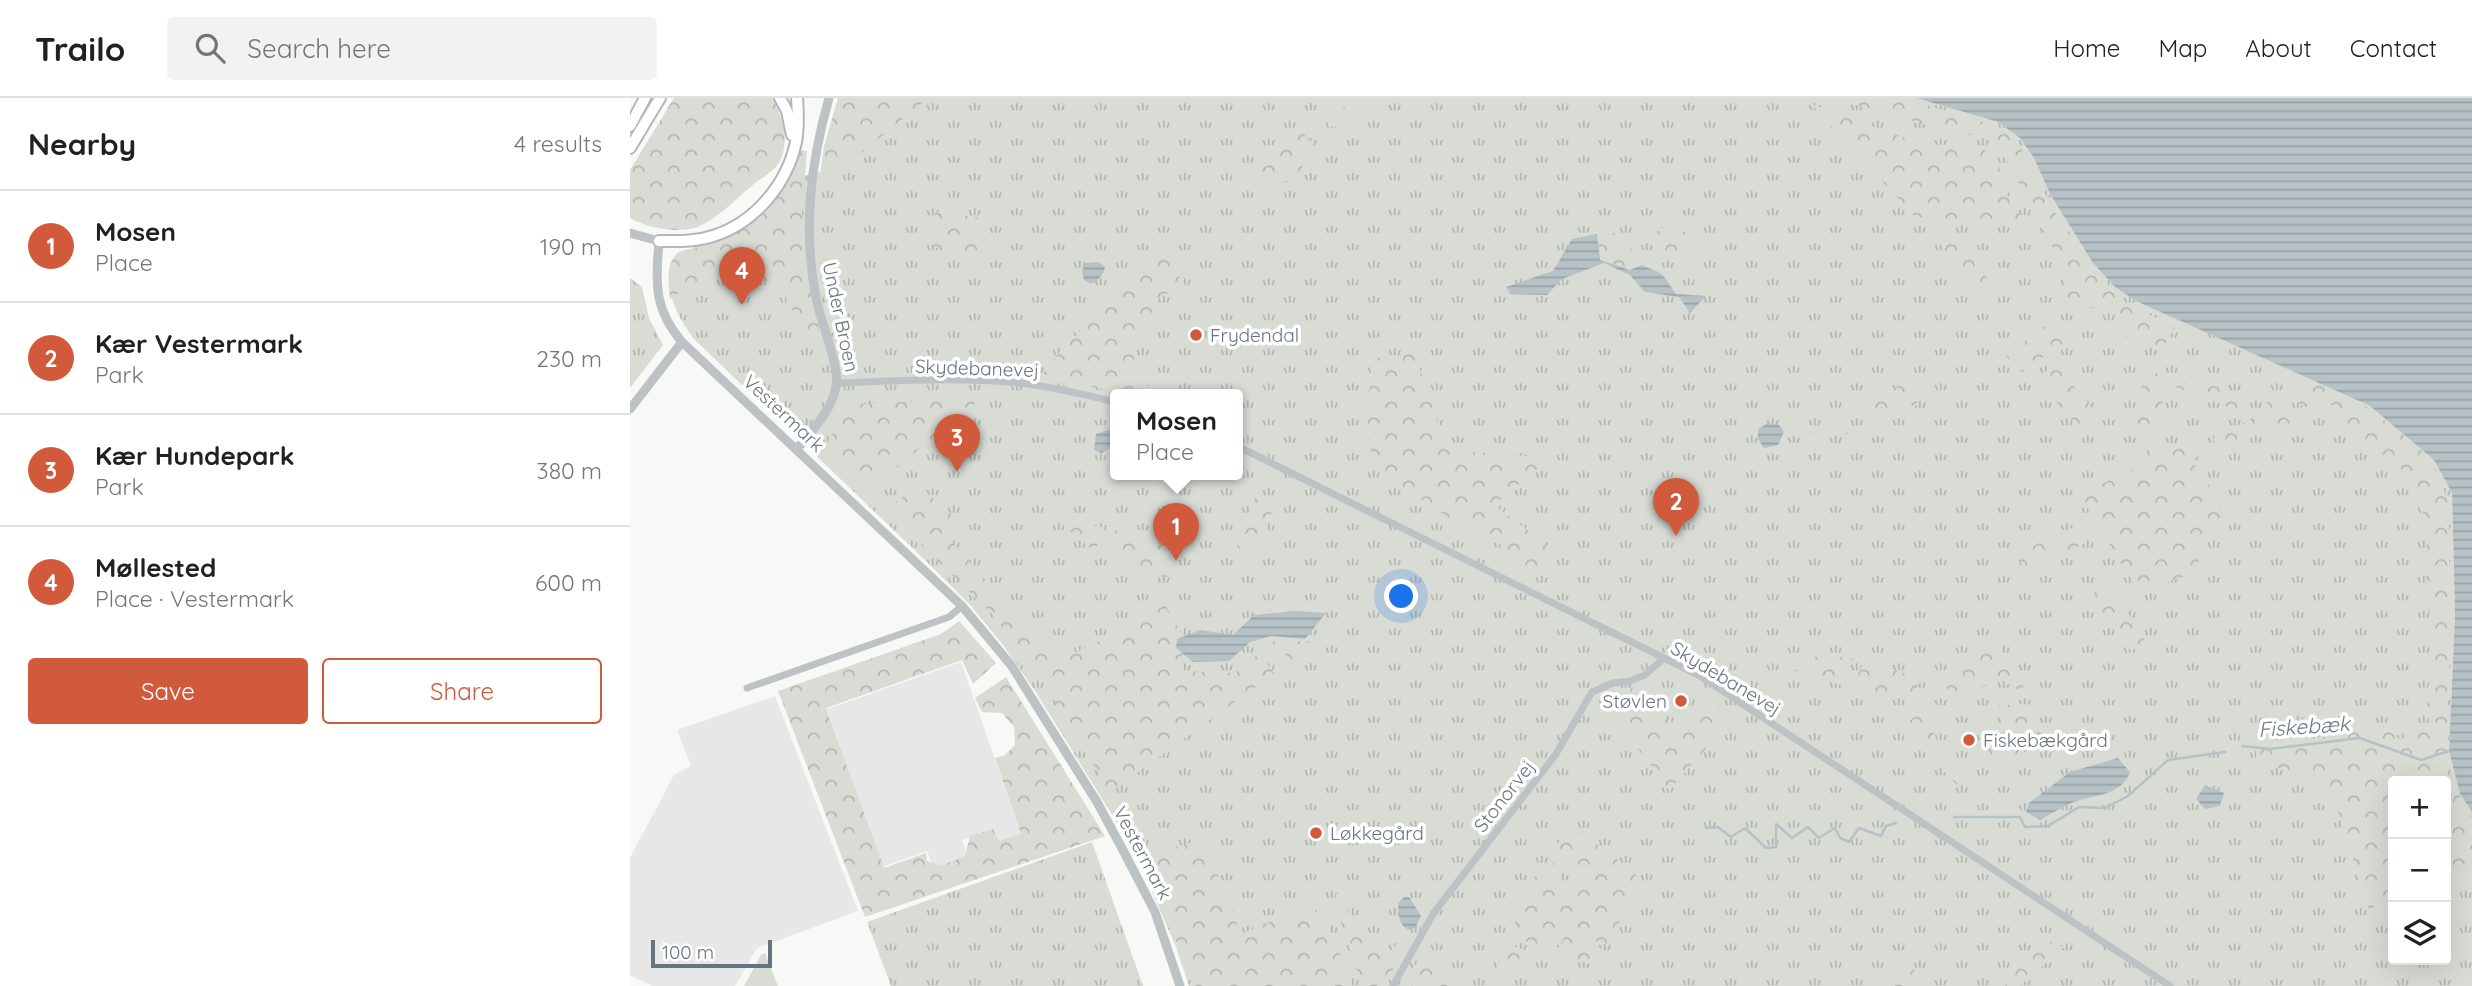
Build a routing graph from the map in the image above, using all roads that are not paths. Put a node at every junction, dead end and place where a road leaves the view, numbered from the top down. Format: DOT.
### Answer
graph roads {
  1 [pos="645,98"];
  2 [pos="660,98"];
  3 [pos="780,98"];
  4 [pos="797,98"];
  5 [pos="829,98"];
  6 [pos="630,125"];
  7 [pos="630,148"];
  8 [pos="789,159"];
  9 [pos="630,233"];
  10 [pos="659,241"];
  11 [pos="682,342"];
  12 [pos="837,383"];
  13 [pos="1110,401"];
  14 [pos="630,408"];
  15 [pos="797,449"];
  16 [pos="1243,449"];
  17 [pos="962,606"];
  18 [pos="1664,658"];
  19 [pos="747,688"];
  20 [pos="1180,986"];
  21 [pos="1393,986"];
  22 [pos="2170,986"];
  1 -- 6 [label="highway"];
  2 -- 7 [label="highway"];
  3 -- 8 [label="highway"];
  4 -- 8 [label="highway"];
  5 -- 12 [label="street, Under Broen"];
  8 -- 10 [label="highway"];
  9 -- 10 [label="street"];
  10 -- 11 [label="street, Vestermark"];
  11 -- 14 [label="street"];
  11 -- 15 [label="street, Vestermark"];
  12 -- 13 [label="street, Skydebanevej"];
  12 -- 15 [label="street, Under Broen"];
  15 -- 17 [label="street, Vestermark"];
  16 -- 18 [label="street, Skydebanevej"];
  17 -- 19 [label="street"];
  17 -- 20 [label="street, Vestermark"];
  18 -- 21 [label="street, Stonorvej"];
  18 -- 22 [label="street, Skydebanevej"];
}
